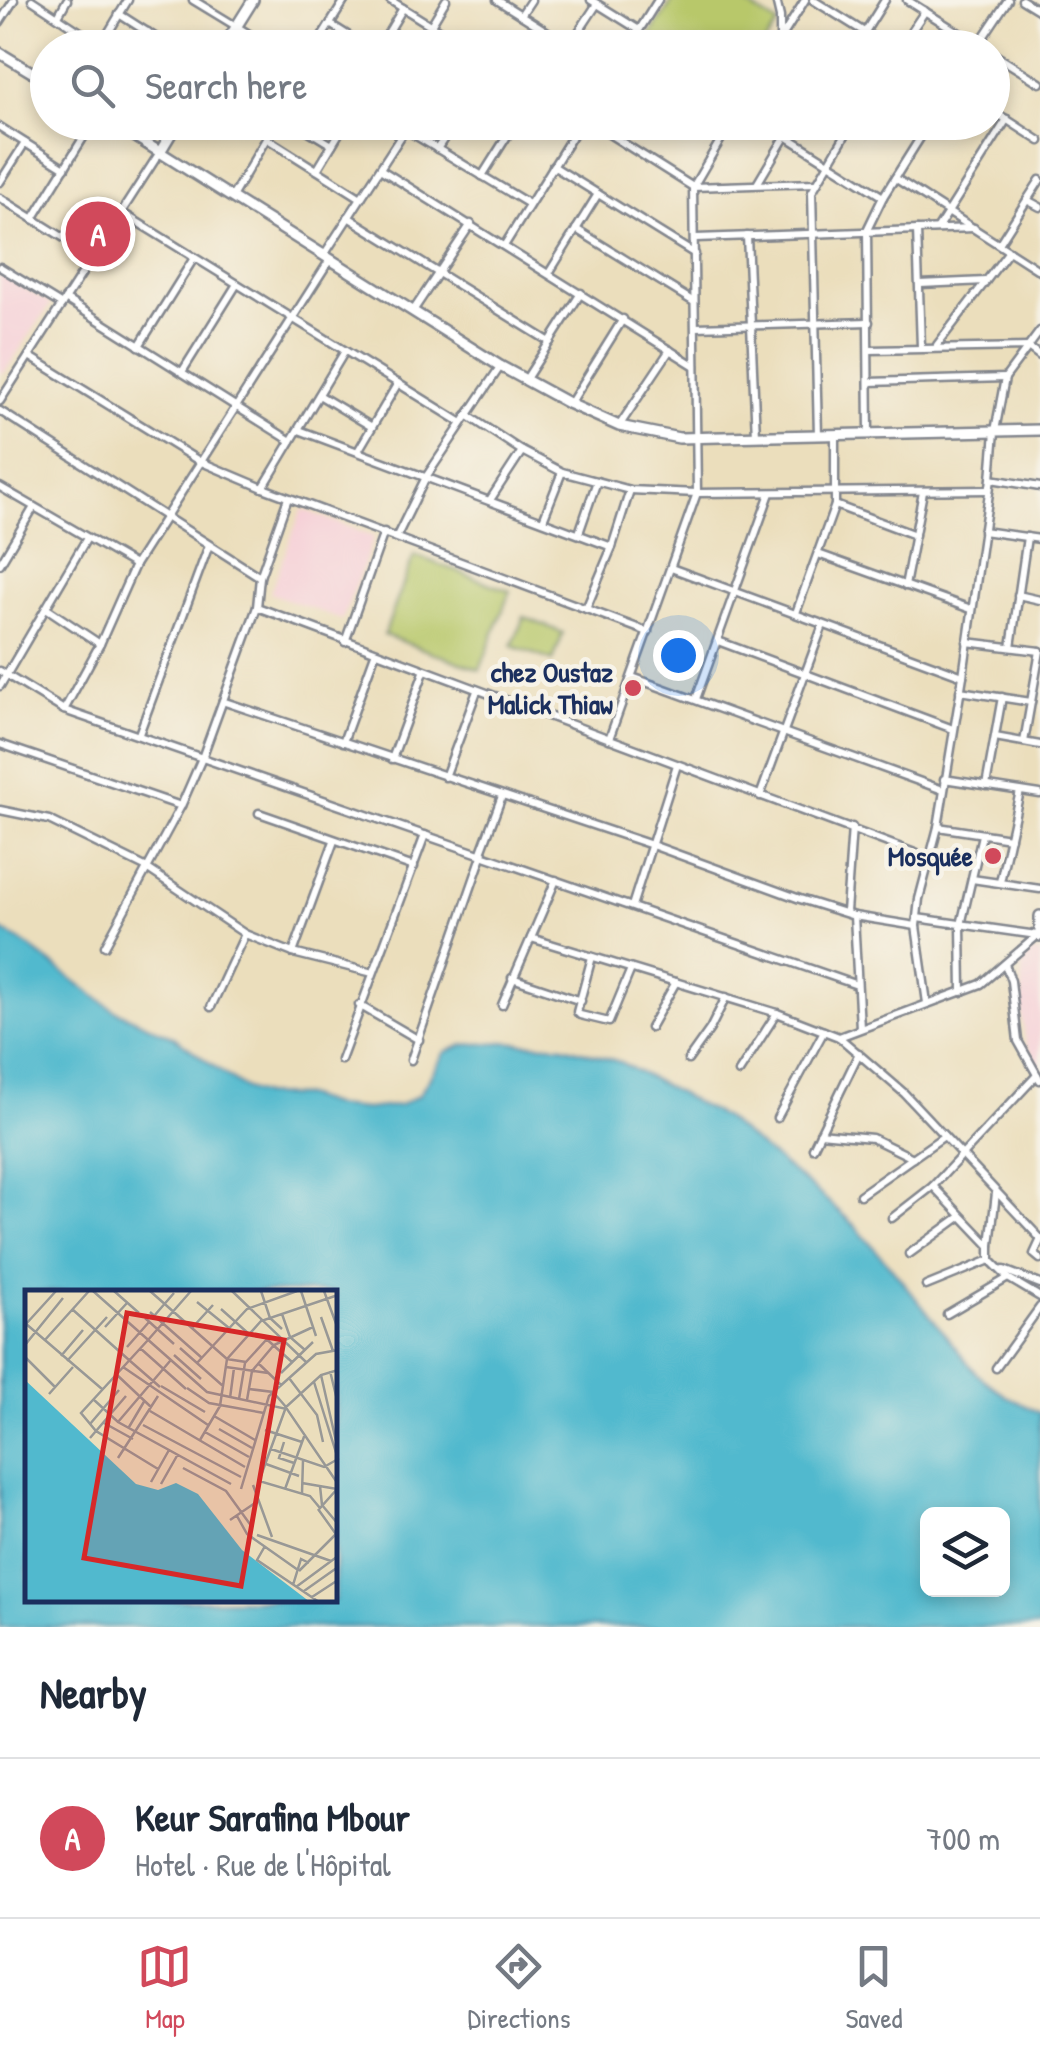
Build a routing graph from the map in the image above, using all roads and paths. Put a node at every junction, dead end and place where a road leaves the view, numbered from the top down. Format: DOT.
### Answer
graph roads {
  1 [pos="14,0"];
  2 [pos="32,0"];
  3 [pos="67,0"];
  4 [pos="128,0"];
  5 [pos="193,0"];
  6 [pos="252,0"];
  7 [pos="345,0"];
  8 [pos="390,0"];
  9 [pos="446,0"];
  10 [pos="498,0"];
  11 [pos="531,0"];
  12 [pos="658,0"];
  13 [pos="776,0"];
  14 [pos="804,0"];
  15 [pos="813,0"];
  16 [pos="885,0"];
  17 [pos="907,0"];
  18 [pos="1008,0"];
  19 [pos="1022,0"];
  20 [pos="594,2"];
  21 [pos="404,8"];
  22 [pos="925,11"];
  23 [pos="1040,11"];
  24 [pos="119,14"];
  25 [pos="521,15"];
  26 [pos="58,16"];
  27 [pos="0,22"];
  28 [pos="330,24"];
  29 [pos="430,25"];
  30 [pos="237,26"];
  31 [pos="79,30"];
  32 [pos="111,30"];
  33 [pos="145,30"];
  34 [pos="235,30"];
  35 [pos="243,30"];
  36 [pos="326,30"];
  37 [pos="340,30"];
  38 [pos="390,30"];
  39 [pos="438,30"];
  40 [pos="544,30"];
  41 [pos="578,30"];
  42 [pos="639,30"];
  43 [pos="779,30"];
  44 [pos="787,30"];
  45 [pos="862,30"];
  46 [pos="866,30"];
  47 [pos="912,30"];
  48 [pos="954,30"];
  49 [pos="989,30"];
  50 [pos="0,53"];
  51 [pos="1010,65"];
  52 [pos="30,71"];
  53 [pos="1040,83"];
  54 [pos="1010,121"];
  55 [pos="0,127"];
  56 [pos="83,140"];
  57 [pos="141,140"];
  58 [pos="167,140"];
  59 [pos="265,140"];
  60 [pos="269,140"];
  61 [pos="324,140"];
  62 [pos="335,140"];
  63 [pos="399,140"];
  64 [pos="422,140"];
  65 [pos="443,140"];
  66 [pos="504,140"];
  67 [pos="570,140"];
  68 [pos="619,140"];
  69 [pos="720,140"];
  70 [pos="784,140"];
  71 [pos="792,140"];
  72 [pos="842,140"];
  73 [pos="919,140"];
  74 [pos="993,140"];
  75 [pos="1040,140"];
  76 [pos="25,143"];
  77 [pos="332,145"];
  78 [pos="437,149"];
  79 [pos="160,152"];
  80 [pos="827,163"];
  81 [pos="553,166"];
  82 [pos="65,168"];
  83 [pos="380,169"];
  84 [pos="317,170"];
  85 [pos="482,176"];
  86 [pos="895,178"];
  87 [pos="1040,180"];
  88 [pos="0,182"];
  89 [pos="816,184"];
  90 [pos="756,185"];
  91 [pos="693,187"];
  92 [pos="598,194"];
  93 [pos="232,197"];
  94 [pos="0,198"];
  95 [pos="361,198"];
  96 [pos="883,198"];
  97 [pos="1027,200"];
  98 [pos="529,204"];
  99 [pos="1040,207"];
  100 [pos="121,212"];
  101 [pos="948,212"];
  102 [pos="33,218"];
  103 [pos="348,218"];
  104 [pos="471,224"];
  105 [pos="974,228"];
  106 [pos="937,229"];
  107 [pos="576,230"];
  108 [pos="867,230"];
  109 [pos="917,230"];
  110 [pos="812,233"];
  111 [pos="747,236"];
  112 [pos="696,238"];
  113 [pos="999,244"];
  114 [pos="504,246"];
  115 [pos="1009,251"];
  116 [pos="696,254"];
  117 [pos="93,256"];
  118 [pos="194,258"];
  119 [pos="326,259"];
  120 [pos="0,266"];
  121 [pos="1040,271"];
  122 [pos="549,273"];
  123 [pos="438,274"];
  124 [pos="986,281"];
  125 [pos="237,284"];
  126 [pos="920,284"];
  127 [pos="581,293"];
  128 [pos="64,302"];
  129 [pos="695,302"];
  130 [pos="413,311"];
  131 [pos="292,316"];
  132 [pos="624,319"];
  133 [pos="869,322"];
  134 [pos="814,324"];
  135 [pos="696,326"];
  136 [pos="752,328"];
  137 [pos="1040,331"];
  138 [pos="550,342"];
  139 [pos="140,346"];
  140 [pos="936,346"];
  141 [pos="921,347"];
  142 [pos="1028,347"];
  143 [pos="670,350"];
  144 [pos="870,350"];
  145 [pos="345,351"];
  146 [pos="29,356"];
  147 [pos="1040,356"];
  148 [pos="500,366"];
  149 [pos="695,366"];
  150 [pos="182,372"];
  151 [pos="1005,378"];
  152 [pos="526,379"];
  153 [pos="869,382"];
  154 [pos="398,384"];
  155 [pos="319,395"];
  156 [pos="0,401"];
  157 [pos="570,404"];
  158 [pos="237,407"];
  159 [pos="0,411"];
  160 [pos="465,419"];
  161 [pos="619,426"];
  162 [pos="372,428"];
  163 [pos="299,430"];
  164 [pos="1040,430"];
  165 [pos="995,431"];
  166 [pos="869,433"];
  167 [pos="835,434"];
  168 [pos="818,435"];
  169 [pos="698,437"];
  170 [pos="756,438"];
  171 [pos="291,441"];
  172 [pos="522,451"];
  173 [pos="358,452"];
  174 [pos="199,461"];
  175 [pos="562,472"];
  176 [pos="426,477"];
  177 [pos="991,479"];
  178 [pos="597,480"];
  179 [pos="0,487"];
  180 [pos="1040,487"];
  181 [pos="263,488"];
  182 [pos="630,490"];
  183 [pos="990,490"];
  184 [pos="923,492"];
  185 [pos="770,493"];
  186 [pos="836,493"];
  187 [pos="698,494"];
  188 [pos="288,498"];
  189 [pos="490,500"];
  190 [pos="835,505"];
  191 [pos="34,507"];
  192 [pos="167,518"];
  193 [pos="543,520"];
  194 [pos="983,530"];
  195 [pos="384,532"];
  196 [pos="579,533"];
  197 [pos="915,535"];
  198 [pos="397,536"];
  199 [pos="1027,537"];
  200 [pos="87,538"];
  201 [pos="1040,539"];
  202 [pos="209,544"];
  203 [pos="612,547"];
  204 [pos="818,554"];
  205 [pos="0,564"];
  206 [pos="134,565"];
  207 [pos="671,568"];
  208 [pos="260,577"];
  209 [pos="905,586"];
  210 [pos="735,592"];
  211 [pos="1018,596"];
  212 [pos="1040,600"];
  213 [pos="257,607"];
  214 [pos="46,608"];
  215 [pos="586,609"];
  216 [pos="971,609"];
  217 [pos="796,613"];
  218 [pos="824,624"];
  219 [pos="648,632"];
  220 [pos="718,641"];
  221 [pos="345,642"];
  222 [pos="967,642"];
  223 [pos="100,644"];
  224 [pos="1011,647"];
  225 [pos="1040,651"];
  226 [pos="375,654"];
  227 [pos="424,672"];
  228 [pos="3,673"];
  229 [pos="807,674"];
  230 [pos="632,676"];
  231 [pos="962,676"];
  232 [pos="0,686"];
  233 [pos="477,691"];
  234 [pos="960,691"];
  235 [pos="1002,696"];
  236 [pos="696,699"];
  237 [pos="224,702"];
  238 [pos="1031,702"];
  239 [pos="64,710"];
  240 [pos="953,729"];
  241 [pos="784,730"];
  242 [pos="139,734"];
  243 [pos="995,737"];
  244 [pos="608,740"];
  245 [pos="342,742"];
  246 [pos="1024,742"];
  247 [pos="0,744"];
  248 [pos="1040,745"];
  249 [pos="202,758"];
  250 [pos="392,759"];
  251 [pos="677,764"];
  252 [pos="445,777"];
  253 [pos="944,779"];
  254 [pos="986,786"];
  255 [pos="942,790"];
  256 [pos="1020,792"];
  257 [pos="1040,794"];
  258 [pos="502,796"];
  259 [pos="760,796"];
  260 [pos="181,806"];
  261 [pos="0,810"];
  262 [pos="259,812"];
  263 [pos="852,827"];
  264 [pos="938,828"];
  265 [pos="425,834"];
  266 [pos="982,835"];
  267 [pos="1011,838"];
  268 [pos="334,841"];
  269 [pos="652,845"];
  270 [pos="482,853"];
  271 [pos="928,858"];
  272 [pos="146,867"];
  273 [pos="414,868"];
  274 [pos="972,879"];
  275 [pos="556,880"];
  276 [pos="1000,882"];
  277 [pos="1040,889"];
  278 [pos="632,906"];
  279 [pos="850,914"];
  280 [pos="1040,916"];
  281 [pos="916,922"];
  282 [pos="961,925"];
  283 [pos="245,934"];
  284 [pos="1039,936"];
  285 [pos="531,938"];
  286 [pos="105,946"];
  287 [pos="292,954"];
  288 [pos="592,958"];
  289 [pos="1005,964"];
  290 [pos="631,969"];
  291 [pos="374,973"];
  292 [pos="512,978"];
  293 [pos="676,982"];
  294 [pos="857,985"];
  295 [pos="962,992"];
  296 [pos="726,997"];
  297 [pos="581,1001"];
  298 [pos="927,1002"];
  299 [pos="360,1005"];
  300 [pos="502,1005"];
  301 [pos="211,1006"];
  302 [pos="777,1012"];
  303 [pos="650,1028"];
  304 [pos="860,1028"];
  305 [pos="824,1030"];
  306 [pos="839,1037"];
  307 [pos="419,1040"];
  308 [pos="859,1053"];
  309 [pos="341,1060"];
  310 [pos="411,1060"];
  311 [pos="688,1060"];
  312 [pos="739,1072"];
  313 [pos="1039,1078"];
  314 [pos="777,1118"];
  315 [pos="820,1133"];
  316 [pos="944,1136"];
  317 [pos="812,1148"];
  318 [pos="962,1157"];
  319 [pos="912,1158"];
  320 [pos="933,1186"];
  321 [pos="996,1192"];
  322 [pos="860,1195"];
  323 [pos="960,1217"];
  324 [pos="892,1218"];
  325 [pos="1040,1240"];
  326 [pos="990,1246"];
  327 [pos="909,1254"];
  328 [pos="1040,1259"];
  329 [pos="990,1260"];
  330 [pos="998,1267"];
  331 [pos="1008,1278"];
  332 [pos="1040,1284"];
  333 [pos="926,1286"];
  334 [pos="1040,1297"];
  335 [pos="1040,1307"];
  336 [pos="947,1314"];
  337 [pos="996,1368"];
  1 -- 27 [label="street"];
  2 -- 26 [label="street"];
  3 -- 26 [label="street"];
  4 -- 24 [label="street"];
  5 -- 30 [label="street"];
  6 -- 30 [label="main road"];
  7 -- 28 [label="street"];
  8 -- 21 [label="street"];
  9 -- 29 [label="street"];
  10 -- 25 [label="street"];
  11 -- 25 [label="street"];
  12 -- 42 [label="street"];
  13 -- 43 [label="street"];
  14 -- 44 [label="street"];
  15 -- 45 [label="street"];
  16 -- 46 [label="street"];
  17 -- 22 [label="street"];
  18 -- 49 [label="street"];
  19 -- 23 [label="street"];
  20 -- 41 [label="street"];
  20 -- 42 [label="street"];
  21 -- 29 [label="street"];
  21 -- 38 [label="street"];
  22 -- 47 [label="street"];
  22 -- 48 [label="street"];
  24 -- 32 [label="street"];
  24 -- 33 [label="street"];
  25 -- 40 [label="street"];
  26 -- 31 [label="street"];
  28 -- 36 [label="street"];
  28 -- 37 [label="street"];
  29 -- 39 [label="street"];
  30 -- 34 [label="main road"];
  30 -- 35 [label="street"];
  50 -- 52 [label="main road"];
  51 -- 53 [label="street"];
  54 -- 75 [label="street"];
  55 -- 76 [label="street"];
  56 -- 82 [label="street"];
  57 -- 79 [label="main road"];
  58 -- 79 [label="main road"];
  59 -- 93 [label="street"];
  60 -- 84 [label="street"];
  61 -- 77 [label="street"];
  62 -- 77 [label="street"];
  63 -- 83 [label="street"];
  64 -- 78 [label="street"];
  65 -- 78 [label="street"];
  66 -- 85 [label="street"];
  67 -- 81 [label="street"];
  68 -- 91 [label="street"];
  69 -- 91 [label="street"];
  70 -- 90 [label="street"];
  71 -- 80 [label="street"];
  72 -- 80 [label="street"];
  73 -- 86 [label="street"];
  74 -- 101 [label="street"];
  76 -- 82 [label="street"];
  76 -- 88 [label="street"];
  77 -- 84 [label="street"];
  78 -- 85 [label="street"];
  79 -- 93 [label="main road"];
  79 -- 100 [label="street"];
  80 -- 89 [label="street"];
  80 -- 96 [label="street"];
  81 -- 92 [label="street"];
  81 -- 98 [label="street"];
  82 -- 102 [label="street"];
  83 -- 95 [label="street"];
  83 -- 104 [label="street"];
  84 -- 95 [label="street"];
  85 -- 98 [label="street"];
  86 -- 96 [label="street"];
  86 -- 101 [label="street"];
  87 -- 97 [label="street"];
  89 -- 90 [label="street"];
  89 -- 110 [label="street"];
  90 -- 91 [label="street"];
  91 -- 112 [label="street"];
  92 -- 107 [label="street"];
  92 -- 116 [label="street"];
  93 -- 119 [label="main road"];
  94 -- 102 [label="street"];
  95 -- 103 [label="street"];
  96 -- 108 [label="street"];
  97 -- 99 [label="street"];
  97 -- 113 [label="street"];
  98 -- 114 [label="street"];
  100 -- 117 [label="street"];
  100 -- 118 [label="street"];
  101 -- 105 [label="street"];
  101 -- 106 [label="street"];
  102 -- 117 [label="street"];
  103 -- 119 [label="street"];
  103 -- 123 [label="street"];
  104 -- 114 [label="street"];
  104 -- 123 [label="street"];
  105 -- 106 [label="street"];
  105 -- 113 [label="street"];
  106 -- 109 [label="street"];
  107 -- 122 [label="street"];
  107 -- 129 [label="street"];
  108 -- 109 [label="street"];
  108 -- 110 [label="street"];
  108 -- 133 [label="street"];
  109 -- 126 [label="street"];
  110 -- 111 [label="street"];
  110 -- 134 [label="street"];
  111 -- 112 [label="street"];
  111 -- 136 [label="street"];
  112 -- 116 [label="street"];
  113 -- 115 [label="street"];
  114 -- 122 [label="street"];
  115 -- 121 [label="street"];
  115 -- 124 [label="street"];
  116 -- 129 [label="street"];
  117 -- 128 [label="street"];
  118 -- 125 [label="street"];
  118 -- 139 [label="street"];
  119 -- 130 [label="main road"];
  119 -- 131 [label="street"];
  120 -- 128 [label="street"];
  122 -- 127 [label="street"];
  123 -- 130 [label="street"];
  123 -- 138 [label="street"];
  124 -- 126 [label="street"];
  124 -- 140 [label="street"];
  125 -- 131 [label="street"];
  125 -- 150 [label="street"];
  126 -- 141 [label="street"];
  127 -- 132 [label="street"];
  127 -- 138 [label="street"];
  128 -- 139 [label="street"];
  128 -- 146 [label="street"];
  129 -- 135 [label="street"];
  130 -- 148 [label="main road"];
  131 -- 145 [label="street"];
  131 -- 158 [label="street"];
  132 -- 143 [label="street"];
  132 -- 157 [label="street"];
  133 -- 134 [label="street"];
  133 -- 144 [label="street"];
  134 -- 136 [label="street"];
  134 -- 168 [label="street"];
  135 -- 136 [label="street"];
  135 -- 149 [label="street"];
  136 -- 170 [label="street"];
  137 -- 142 [label="street"];
  138 -- 152 [label="street"];
  139 -- 150 [label="street"];
  140 -- 141 [label="street"];
  140 -- 142 [label="street"];
  141 -- 144 [label="street"];
  142 -- 147 [label="street"];
  142 -- 151 [label="street"];
  143 -- 149 [label="street"];
  143 -- 161 [label="street"];
  144 -- 153 [label="street"];
  145 -- 154 [label="street"];
  145 -- 155 [label="street"];
  146 -- 156 [label="street"];
  146 -- 174 [label="street"];
  148 -- 152 [label="main road"];
  148 -- 160 [label="street"];
  149 -- 169 [label="street"];
  150 -- 158 [label="street"];
  151 -- 153 [label="street"];
  151 -- 165 [label="street"];
  152 -- 157 [label="main road"];
  153 -- 166 [label="street"];
  154 -- 160 [label="street"];
  154 -- 162 [label="street"];
  155 -- 162 [label="street"];
  155 -- 163 [label="street"];
  157 -- 161 [label="main road"];
  158 -- 171 [label="street"];
  158 -- 174 [label="street"];
  159 -- 192 [label="street"];
  160 -- 172 [label="street"];
  160 -- 176 [label="street"];
  161 -- 169 [label="main road"];
  162 -- 173 [label="street"];
  163 -- 171 [label="street"];
  163 -- 173 [label="street"];
  164 -- 165 [label="main road"];
  165 -- 166 [label="main road"];
  165 -- 177 [label="street"];
  166 -- 167 [label="main road"];
  167 -- 168 [label="main road"];
  167 -- 186 [label="street"];
  168 -- 170 [label="main road"];
  169 -- 170 [label="main road"];
  169 -- 187 [label="street"];
  171 -- 181 [label="street"];
  172 -- 175 [label="street"];
  172 -- 189 [label="street"];
  173 -- 176 [label="street"];
  174 -- 181 [label="street"];
  174 -- 192 [label="street"];
  175 -- 178 [label="street"];
  175 -- 193 [label="street"];
  176 -- 189 [label="street"];
  176 -- 198 [label="street"];
  177 -- 180 [label="street"];
  177 -- 183 [label="street"];
  178 -- 182 [label="street"];
  178 -- 196 [label="street"];
  179 -- 191 [label="street"];
  181 -- 188 [label="street"];
  182 -- 187 [label="street"];
  182 -- 203 [label="street"];
  183 -- 184 [label="street"];
  183 -- 194 [label="street"];
  184 -- 186 [label="street"];
  184 -- 197 [label="street"];
  185 -- 186 [label="street"];
  185 -- 187 [label="street"];
  185 -- 210 [label="street"];
  186 -- 190 [label="street"];
  187 -- 207 [label="street"];
  188 -- 195 [label="street"];
  188 -- 208 [label="street"];
  189 -- 193 [label="street"];
  190 -- 197 [label="street"];
  190 -- 204 [label="street"];
  191 -- 200 [label="street"];
  191 -- 205 [label="street"];
  192 -- 202 [label="street"];
  192 -- 206 [label="street"];
  193 -- 196 [label="street"];
  194 -- 199 [label="street"];
  194 -- 216 [label="street"];
  195 -- 198 [label="street"];
  195 -- 221 [label="street"];
  196 -- 203 [label="street"];
  197 -- 209 [label="street"];
  198 -- 215 [label="street"];
  199 -- 201 [label="street"];
  199 -- 211 [label="street"];
  200 -- 206 [label="street"];
  200 -- 214 [label="street"];
  202 -- 208 [label="street"];
  202 -- 242 [label="street"];
  203 -- 215 [label="street"];
  204 -- 209 [label="street"];
  204 -- 217 [label="street"];
  206 -- 223 [label="street"];
  207 -- 210 [label="street"];
  207 -- 219 [label="street"];
  208 -- 213 [label="street"];
  209 -- 216 [label="street"];
  210 -- 217 [label="street"];
  210 -- 220 [label="street"];
  211 -- 212 [label="street"];
  211 -- 224 [label="street"];
  213 -- 221 [label="street"];
  213 -- 237 [label="street"];
  214 -- 223 [label="street"];
  214 -- 228 [label="street"];
  215 -- 219 [label="street"];
  216 -- 222 [label="street"];
  217 -- 218 [label="street"];
  218 -- 229 [label="street"];
  218 -- 231 [label="street"];
  219 -- 230 [label="street"];
  220 -- 229 [label="street"];
  220 -- 236 [label="street"];
  221 -- 226 [label="street"];
  222 -- 224 [label="street"];
  222 -- 231 [label="street"];
  223 -- 239 [label="street"];
  224 -- 225 [label="street"];
  225 -- 238 [label="street"];
  226 -- 227 [label="street"];
  226 -- 245 [label="street"];
  227 -- 233 [label="street"];
  227 -- 250 [label="street"];
  228 -- 232 [label="street"];
  228 -- 239 [label="street"];
  229 -- 240 [label="street"];
  229 -- 241 [label="street"];
  230 -- 236 [label="street"];
  230 -- 244 [label="street"];
  231 -- 234 [label="street"];
  233 -- 244 [label="street"];
  233 -- 252 [label="street"];
  234 -- 235 [label="street"];
  234 -- 240 [label="street"];
  235 -- 238 [label="street"];
  235 -- 243 [label="street"];
  236 -- 241 [label="street"];
  237 -- 245 [label="street"];
  237 -- 249 [label="street"];
  238 -- 246 [label="street"];
  239 -- 242 [label="street"];
  240 -- 253 [label="street"];
  241 -- 255 [label="street"];
  241 -- 259 [label="street"];
  242 -- 249 [label="street"];
  243 -- 246 [label="street"];
  243 -- 254 [label="street"];
  244 -- 251 [label="street"];
  245 -- 250 [label="street"];
  246 -- 248 [label="street"];
  247 -- 260 [label="street"];
  249 -- 260 [label="street"];
  249 -- 265 [label="street"];
  250 -- 252 [label="street"];
  251 -- 259 [label="street"];
  251 -- 269 [label="street"];
  252 -- 258 [label="street"];
  253 -- 254 [label="street"];
  253 -- 255 [label="street"];
  254 -- 256 [label="street"];
  255 -- 264 [label="street"];
  256 -- 257 [label="street"];
  256 -- 267 [label="street"];
  258 -- 269 [label="street"];
  258 -- 270 [label="street"];
  259 -- 263 [label="street"];
  260 -- 272 [label="street"];
  261 -- 272 [label="street"];
  262 -- 268 [label="street"];
  263 -- 271 [label="street"];
  263 -- 279 [label="street"];
  264 -- 266 [label="street"];
  264 -- 271 [label="street"];
  265 -- 270 [label="street"];
  265 -- 273 [label="street"];
  266 -- 267 [label="street"];
  266 -- 274 [label="street"];
  267 -- 276 [label="street"];
  268 -- 273 [label="street"];
  268 -- 287 [label="street"];
  269 -- 278 [label="street"];
  269 -- 279 [label="street"];
  270 -- 275 [label="street"];
  270 -- 307 [label="street"];
  271 -- 281 [label="street"];
  272 -- 283 [label="street"];
  272 -- 286 [label="street"];
  273 -- 291 [label="street"];
  274 -- 276 [label="street"];
  274 -- 282 [label="street"];
  275 -- 278 [label="street"];
  275 -- 285 [label="street"];
  276 -- 277 [label="street"];
  278 -- 294 [label="street"];
  279 -- 281 [label="street"];
  279 -- 294 [label="street"];
  280 -- 284 [label="main road"];
  281 -- 282 [label="street"];
  281 -- 298 [label="street"];
  282 -- 284 [label="street"];
  282 -- 295 [label="street"];
  283 -- 287 [label="street"];
  283 -- 301 [label="street"];
  284 -- 289 [label="street"];
  285 -- 288 [label="street"];
  285 -- 292 [label="street"];
  287 -- 291 [label="street"];
  288 -- 290 [label="street"];
  288 -- 297 [label="street"];
  289 -- 295 [label="street"];
  289 -- 313 [label="street"];
  290 -- 293 [label="street"];
  290 -- 297 [label="street"];
  291 -- 299 [label="street"];
  292 -- 297 [label="street"];
  292 -- 300 [label="street"];
  293 -- 296 [label="street"];
  293 -- 303 [label="street"];
  294 -- 304 [label="street"];
  295 -- 298 [label="street"];
  296 -- 302 [label="street"];
  296 -- 311 [label="street"];
  298 -- 304 [label="street"];
  299 -- 307 [label="street"];
  299 -- 309 [label="street"];
  302 -- 305 [label="street"];
  302 -- 312 [label="street"];
  304 -- 306 [label="street"];
  305 -- 306 [label="street"];
  305 -- 314 [label="street"];
  306 -- 308 [label="street"];
  307 -- 310 [label="street"];
  308 -- 315 [label="street"];
  308 -- 316 [label="street"];
  313 -- 318 [label="street"];
  315 -- 317 [label="street"];
  315 -- 319 [label="street"];
  316 -- 318 [label="street"];
  316 -- 319 [label="street"];
  318 -- 320 [label="street"];
  318 -- 321 [label="street"];
  319 -- 322 [label="street"];
  320 -- 323 [label="street"];
  320 -- 324 [label="street"];
  321 -- 325 [label="street"];
  321 -- 326 [label="street"];
  323 -- 326 [label="street"];
  323 -- 327 [label="street"];
  325 -- 328 [label="street"];
  326 -- 329 [label="street"];
  329 -- 330 [label="street"];
  329 -- 333 [label="street"];
  330 -- 331 [label="street"];
  330 -- 332 [label="street"];
  331 -- 334 [label="street"];
  331 -- 336 [label="street"];
  335 -- 337 [label="street"];
}
